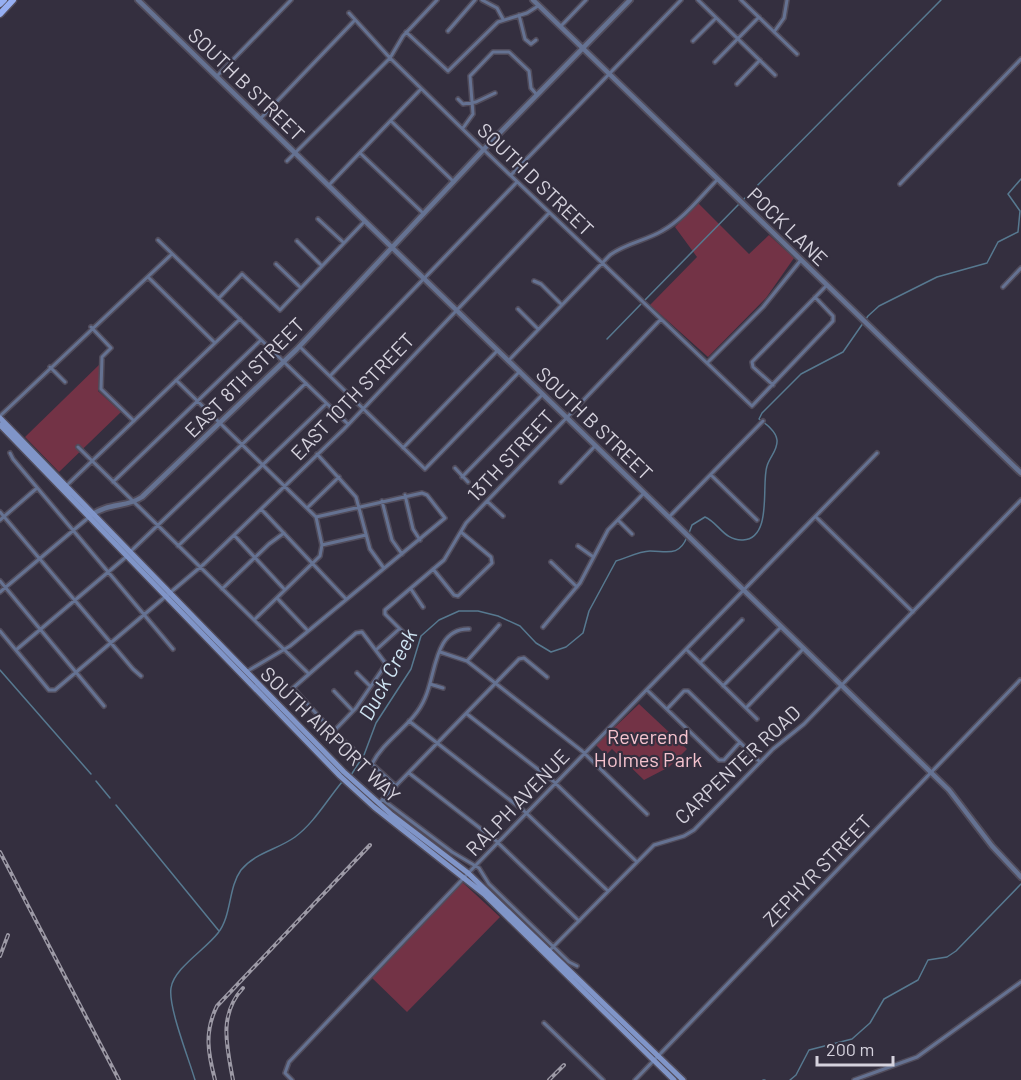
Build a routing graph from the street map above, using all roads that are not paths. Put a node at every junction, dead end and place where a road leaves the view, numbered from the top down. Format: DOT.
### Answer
graph roads {
  1 [pos="4,0"];
  2 [pos="14,0"];
  3 [pos="138,0"];
  4 [pos="291,0"];
  5 [pos="437,0"];
  6 [pos="475,0"];
  7 [pos="482,0"];
  8 [pos="533,0"];
  9 [pos="586,0"];
  10 [pos="630,0"];
  11 [pos="681,0"];
  12 [pos="698,0"];
  13 [pos="741,0"];
  14 [pos="749,0"];
  15 [pos="787,0"];
  16 [pos="0,4"];
  17 [pos="745,4"];
  18 [pos="539,5"];
  19 [pos="349,13"];
  20 [pos="0,14"];
  21 [pos="519,15"];
  22 [pos="759,17"];
  23 [pos="716,18"];
  24 [pos="503,19"];
  25 [pos="356,20"];
  26 [pos="561,26"];
  27 [pos="448,31"];
  28 [pos="406,32"];
  29 [pos="774,32"];
  30 [pos="738,39"];
  31 [pos="536,40"];
  32 [pos="693,41"];
  33 [pos="584,48"];
  34 [pos="797,54"];
  35 [pos="390,58"];
  36 [pos="1021,59"];
  37 [pos="759,60"];
  38 [pos="715,62"];
  39 [pos="610,74"];
  40 [pos="775,75"];
  41 [pos="217,76"];
  42 [pos="737,84"];
  43 [pos="421,89"];
  44 [pos="495,93"];
  45 [pos="537,95"];
  46 [pos="458,99"];
  47 [pos="472,103"];
  48 [pos="261,118"];
  49 [pos="391,121"];
  50 [pos="462,129"];
  51 [pos="484,149"];
  52 [pos="296,153"];
  53 [pos="360,153"];
  54 [pos="287,161"];
  55 [pos="511,175"];
  56 [pos="718,178"];
  57 [pos="518,182"];
  58 [pos="454,183"];
  59 [pos="900,184"];
  60 [pos="329,185"];
  61 [pos="549,213"];
  62 [pos="424,214"];
  63 [pos="318,219"];
  64 [pos="365,221"];
  65 [pos="158,240"];
  66 [pos="297,242"];
  67 [pos="344,243"];
  68 [pos="392,247"];
  69 [pos="172,254"];
  70 [pos="801,260"];
  71 [pos="602,263"];
  72 [pos="276,264"];
  73 [pos="322,266"];
  74 [pos="1021,268"];
  75 [pos="148,277"];
  76 [pos="424,278"];
  77 [pos="534,281"];
  78 [pos="827,285"];
  79 [pos="1003,287"];
  80 [pos="301,288"];
  81 [pos="814,297"];
  82 [pos="219,298"];
  83 [pos="562,305"];
  84 [pos="456,309"];
  85 [pos="518,309"];
  86 [pos="240,319"];
  87 [pos="661,319"];
  88 [pos="91,327"];
  89 [pos="539,329"];
  90 [pos="261,339"];
  91 [pos="215,343"];
  92 [pos="299,346"];
  93 [pos="498,350"];
  94 [pos="509,360"];
  95 [pos="284,361"];
  96 [pos="707,363"];
  97 [pos="50,368"];
  98 [pos="520,370"];
  99 [pos="330,376"];
  100 [pos="176,380"];
  101 [pos="65,382"];
  102 [pos="306,383"];
  103 [pos="773,385"];
  104 [pos="544,393"];
  105 [pos="197,401"];
  106 [pos="327,403"];
  107 [pos="362,407"];
  108 [pos="567,416"];
  109 [pos="0,417"];
  110 [pos="134,421"];
  111 [pos="763,422"];
  112 [pos="220,423"];
  113 [pos="348,424"];
  114 [pos="0,425"];
  115 [pos="242,444"];
  116 [pos="597,445"];
  117 [pos="78,447"];
  118 [pos="404,448"];
  119 [pos="10,453"];
  120 [pos="877,453"];
  121 [pos="317,454"];
  122 [pos="92,461"];
  123 [pos="263,465"];
  124 [pos="455,468"];
  125 [pos="1021,473"];
  126 [pos="711,475"];
  127 [pos="339,477"];
  128 [pos="462,477"];
  129 [pos="113,482"];
  130 [pos="468,483"];
  131 [pos="561,483"];
  132 [pos="66,486"];
  133 [pos="285,486"];
  134 [pos="37,489"];
  135 [pos="645,492"];
  136 [pos="405,495"];
  137 [pos="1021,500"];
  138 [pos="382,501"];
  139 [pos="487,501"];
  140 [pos="133,502"];
  141 [pos="359,507"];
  142 [pos="307,508"];
  143 [pos="261,509"];
  144 [pos="0,512"];
  145 [pos="91,516"];
  146 [pos="503,516"];
  147 [pos="670,516"];
  148 [pos="4,517"];
  149 [pos="816,517"];
  150 [pos="316,518"];
  151 [pos="0,520"];
  152 [pos="618,520"];
  153 [pos="757,520"];
  154 [pos="157,526"];
  155 [pos="73,530"];
  156 [pos="460,532"];
  157 [pos="284,533"];
  158 [pos="632,534"];
  159 [pos="234,535"];
  160 [pos="366,535"];
  161 [pos="420,540"];
  162 [pos="322,545"];
  163 [pos="178,546"];
  164 [pos="578,546"];
  165 [pos="128,554"];
  166 [pos="402,554"];
  167 [pos="592,556"];
  168 [pos="255,557"];
  169 [pos="39,559"];
  170 [pos="551,562"];
  171 [pos="313,563"];
  172 [pos="200,567"];
  173 [pos="383,567"];
  174 [pos="433,569"];
  175 [pos="109,572"];
  176 [pos="0,581"];
  177 [pos="577,586"];
  178 [pos="5,587"];
  179 [pos="410,588"];
  180 [pos="222,589"];
  181 [pos="285,590"];
  182 [pos="745,590"];
  183 [pos="0,592"];
  184 [pos="167,594"];
  185 [pos="277,598"];
  186 [pos="346,599"];
  187 [pos="75,601"];
  188 [pos="423,607"];
  189 [pos="914,612"];
  190 [pos="145,614"];
  191 [pos="254,620"];
  192 [pos="742,620"];
  193 [pos="499,625"];
  194 [pos="543,627"];
  195 [pos="782,627"];
  196 [pos="469,629"];
  197 [pos="40,630"];
  198 [pos="398,630"];
  199 [pos="0,631"];
  200 [pos="308,631"];
  201 [pos="405,634"];
  202 [pos="110,643"];
  203 [pos="804,648"];
  204 [pos="173,649"];
  205 [pos="377,649"];
  206 [pos="16,650"];
  207 [pos="285,650"];
  208 [pos="687,650"];
  209 [pos="440,652"];
  210 [pos="467,661"];
  211 [pos="700,663"];
  212 [pos="76,672"];
  213 [pos="244,673"];
  214 [pos="308,673"];
  215 [pos="357,673"];
  216 [pos="141,676"];
  217 [pos="547,677"];
  218 [pos="1020,680"];
  219 [pos="429,684"];
  220 [pos="496,684"];
  221 [pos="842,685"];
  222 [pos="370,686"];
  223 [pos="723,686"];
  224 [pos="443,688"];
  225 [pos="647,690"];
  226 [pos="333,691"];
  227 [pos="104,706"];
  228 [pos="746,708"];
  229 [pos="667,709"];
  230 [pos="353,711"];
  231 [pos="467,714"];
  232 [pos="757,719"];
  233 [pos="409,721"];
  234 [pos="333,732"];
  235 [pos="740,742"];
  236 [pos="439,743"];
  237 [pos="353,749"];
  238 [pos="585,754"];
  239 [pos="760,762"];
  240 [pos="931,772"];
  241 [pos="409,773"];
  242 [pos="350,782"];
  243 [pos="556,784"];
  244 [pos="396,786"];
  245 [pos="381,802"];
  246 [pos="527,813"];
  247 [pos="647,814"];
  248 [pos="498,843"];
  249 [pos="637,862"];
  250 [pos="476,865"];
  251 [pos="466,876"];
  252 [pos="1021,877"];
  253 [pos="608,891"];
  254 [pos="579,921"];
  255 [pos="552,949"];
  256 [pos="577,966"];
  257 [pos="1021,982"];
  258 [pos="544,1023"];
  259 [pos="656,1058"];
  260 [pos="292,1080"];
  261 [pos="603,1080"];
  262 [pos="635,1080"];
  263 [pos="674,1080"];
  264 [pos="683,1080"];
  265 [pos="854,1080"];
  1 -- 16 [label="main road"];
  2 -- 20 [label="main road"];
  3 -- 41 [label="street, SOUTH B STREET"];
  4 -- 41 [label="street"];
  5 -- 28 [label="street"];
  6 -- 27 [label="street"];
  7 -- 24 [label="street"];
  8 -- 18 [label="street, POCK LANE"];
  9 -- 26 [label="street"];
  10 -- 33 [label="street, EAST 8TH STREET"];
  11 -- 39 [label="street"];
  12 -- 23 [label="street"];
  13 -- 17 [label="street"];
  14 -- 17 [label="street"];
  15 -- 29 [label="street"];
  17 -- 22 [label="street"];
  18 -- 21 [label="street"];
  18 -- 26 [label="street, POCK LANE"];
  19 -- 25 [label="street, SOUTH D STREET"];
  21 -- 24 [label="street"];
  21 -- 31 [label="street"];
  22 -- 29 [label="street"];
  22 -- 30 [label="street"];
  23 -- 30 [label="street"];
  23 -- 32 [label="street"];
  24 -- 28 [label="street"];
  25 -- 35 [label="street, SOUTH D STREET"];
  25 -- 48 [label="street"];
  26 -- 33 [label="street, POCK LANE"];
  28 -- 35 [label="street"];
  29 -- 34 [label="street"];
  30 -- 37 [label="street"];
  30 -- 38 [label="street"];
  33 -- 39 [label="street, POCK LANE"];
  33 -- 45 [label="street, EAST 8TH STREET"];
  35 -- 43 [label="street, SOUTH D STREET"];
  35 -- 52 [label="street"];
  36 -- 59 [label="street"];
  37 -- 40 [label="street"];
  37 -- 42 [label="street"];
  39 -- 55 [label="street"];
  39 -- 56 [label="street, POCK LANE"];
  41 -- 48 [label="street, SOUTH B STREET"];
  43 -- 49 [label="street"];
  43 -- 50 [label="street, SOUTH D STREET"];
  44 -- 47 [label="street"];
  45 -- 47 [label="street"];
  45 -- 51 [label="street, EAST 8TH STREET"];
  46 -- 47 [label="street"];
  47 -- 50 [label="street"];
  48 -- 52 [label="street, SOUTH B STREET"];
  49 -- 53 [label="street"];
  49 -- 58 [label="street"];
  50 -- 51 [label="street, SOUTH D STREET"];
  51 -- 55 [label="street, SOUTH D STREET"];
  51 -- 58 [label="street, EAST 8TH STREET"];
  52 -- 54 [label="street"];
  52 -- 60 [label="street, SOUTH B STREET"];
  53 -- 60 [label="street"];
  53 -- 62 [label="street"];
  55 -- 57 [label="street, SOUTH D STREET"];
  56 -- 70 [label="street, POCK LANE"];
  56 -- 71 [label="street"];
  57 -- 61 [label="street, SOUTH D STREET"];
  57 -- 76 [label="street"];
  58 -- 62 [label="street, EAST 8TH STREET"];
  60 -- 64 [label="street, SOUTH B STREET"];
  61 -- 71 [label="street, SOUTH D STREET"];
  61 -- 84 [label="street, EAST 10TH STREET"];
  62 -- 68 [label="street, EAST 8TH STREET"];
  63 -- 67 [label="street"];
  64 -- 67 [label="street"];
  64 -- 68 [label="street, SOUTH B STREET"];
  65 -- 69 [label="street"];
  66 -- 73 [label="street"];
  67 -- 73 [label="street"];
  68 -- 76 [label="street, SOUTH B STREET"];
  68 -- 92 [label="street, EAST 8TH STREET"];
  69 -- 75 [label="street"];
  69 -- 82 [label="street"];
  70 -- 78 [label="street, POCK LANE"];
  70 -- 96 [label="street"];
  71 -- 83 [label="street"];
  71 -- 87 [label="street, SOUTH D STREET"];
  72 -- 80 [label="street"];
  73 -- 80 [label="street"];
  74 -- 79 [label="street"];
  75 -- 88 [label="street"];
  75 -- 91 [label="street"];
  76 -- 84 [label="street, SOUTH B STREET"];
  76 -- 99 [label="street"];
  77 -- 83 [label="street"];
  78 -- 81 [label="street"];
  78 -- 125 [label="street, POCK LANE"];
  80 -- 82 [label="street"];
  81 -- 103 [label="street"];
  81 -- 103 [label="street"];
  82 -- 86 [label="street"];
  83 -- 89 [label="street"];
  84 -- 93 [label="street, SOUTH B STREET"];
  84 -- 107 [label="street, EAST 10TH STREET"];
  85 -- 89 [label="street"];
  86 -- 90 [label="street"];
  86 -- 91 [label="street"];
  87 -- 96 [label="street, SOUTH D STREET"];
  87 -- 108 [label="street, 13TH STREET"];
  88 -- 97 [label="street"];
  88 -- 110 [label="street"];
  89 -- 94 [label="street"];
  90 -- 95 [label="street"];
  90 -- 105 [label="street"];
  91 -- 100 [label="street"];
  92 -- 95 [label="street, EAST 8TH STREET"];
  92 -- 99 [label="street"];
  93 -- 94 [label="street, SOUTH B STREET"];
  93 -- 118 [label="street"];
  94 -- 98 [label="street, SOUTH B STREET"];
  95 -- 102 [label="street"];
  95 -- 112 [label="street, EAST 8TH STREET"];
  96 -- 103 [label="street, SOUTH D STREET"];
  97 -- 101 [label="street"];
  97 -- 109 [label="street"];
  98 -- 104 [label="street, SOUTH B STREET"];
  98 -- 118 [label="street"];
  99 -- 107 [label="street"];
  100 -- 105 [label="street"];
  100 -- 110 [label="street"];
  102 -- 106 [label="street"];
  102 -- 115 [label="street"];
  104 -- 108 [label="street, SOUTH B STREET"];
  104 -- 128 [label="street"];
  105 -- 112 [label="street"];
  105 -- 129 [label="street"];
  106 -- 113 [label="street"];
  106 -- 123 [label="street"];
  107 -- 113 [label="street, EAST 10TH STREET"];
  107 -- 118 [label="street"];
  108 -- 116 [label="street, SOUTH B STREET"];
  108 -- 139 [label="street, 13TH STREET"];
  109 -- 132 [label="main road, SOUTH AIRPORT WAY"];
  110 -- 122 [label="street"];
  111 -- 126 [label="street"];
  112 -- 115 [label="street"];
  112 -- 140 [label="street, EAST 8TH STREET"];
  113 -- 121 [label="street, EAST 10TH STREET"];
  114 -- 145 [label="main road, SOUTH AIRPORT WAY"];
  115 -- 123 [label="street"];
  115 -- 154 [label="street"];
  116 -- 131 [label="street"];
  116 -- 135 [label="street, SOUTH B STREET"];
  117 -- 122 [label="street"];
  119 -- 134 [label="street"];
  120 -- 149 [label="street, RALPH AVENUE"];
  121 -- 127 [label="street"];
  121 -- 133 [label="street, EAST 10TH STREET"];
  122 -- 129 [label="street"];
  122 -- 132 [label="street"];
  123 -- 133 [label="street"];
  123 -- 163 [label="street"];
  124 -- 128 [label="street"];
  126 -- 147 [label="street"];
  126 -- 153 [label="street"];
  127 -- 141 [label="street"];
  127 -- 142 [label="street"];
  128 -- 130 [label="street"];
  129 -- 140 [label="street"];
  132 -- 145 [label="main road, SOUTH AIRPORT WAY"];
  133 -- 142 [label="street"];
  133 -- 143 [label="street, EAST 10TH STREET"];
  134 -- 148 [label="street"];
  134 -- 155 [label="street"];
  135 -- 147 [label="street, SOUTH B STREET"];
  135 -- 152 [label="street"];
  136 -- 138 [label="street"];
  136 -- 161 [label="street"];
  136 -- 161 [label="street"];
  137 -- 189 [label="street, CARPENTER ROAD"];
  138 -- 141 [label="street"];
  138 -- 166 [label="street"];
  139 -- 146 [label="street"];
  139 -- 156 [label="street, 13TH STREET"];
  140 -- 145 [label="street, EAST 8TH STREET"];
  140 -- 154 [label="street"];
  141 -- 150 [label="street"];
  141 -- 160 [label="street"];
  142 -- 150 [label="street"];
  143 -- 157 [label="street"];
  143 -- 159 [label="street, EAST 10TH STREET"];
  144 -- 148 [label="street"];
  145 -- 155 [label="street, EAST 8TH STREET"];
  145 -- 165 [label="main road, SOUTH AIRPORT WAY"];
  147 -- 182 [label="street, SOUTH B STREET"];
  148 -- 151 [label="street"];
  148 -- 169 [label="street"];
  149 -- 182 [label="street, RALPH AVENUE"];
  149 -- 189 [label="street"];
  150 -- 162 [label="street"];
  152 -- 158 [label="street"];
  152 -- 167 [label="street"];
  154 -- 163 [label="street"];
  154 -- 165 [label="street"];
  155 -- 169 [label="street, EAST 8TH STREET"];
  155 -- 175 [label="street"];
  156 -- 174 [label="street, 13TH STREET"];
  156 -- 174 [label="street"];
  157 -- 168 [label="street"];
  157 -- 171 [label="street"];
  159 -- 168 [label="street"];
  159 -- 172 [label="street, EAST 10TH STREET"];
  160 -- 162 [label="street"];
  160 -- 173 [label="street"];
  161 -- 166 [label="street"];
  162 -- 171 [label="street"];
  163 -- 172 [label="street"];
  164 -- 167 [label="street"];
  165 -- 175 [label="street"];
  165 -- 184 [label="main road, SOUTH AIRPORT WAY"];
  166 -- 173 [label="street"];
  167 -- 177 [label="street"];
  168 -- 180 [label="street"];
  168 -- 181 [label="street"];
  169 -- 178 [label="street, EAST 8TH STREET"];
  169 -- 187 [label="street"];
  170 -- 177 [label="street"];
  171 -- 181 [label="street"];
  171 -- 186 [label="street"];
  172 -- 180 [label="street"];
  172 -- 184 [label="street, EAST 10TH STREET"];
  173 -- 186 [label="street"];
  174 -- 179 [label="street, 13TH STREET"];
  175 -- 187 [label="street"];
  175 -- 190 [label="street"];
  176 -- 178 [label="street"];
  177 -- 194 [label="street"];
  178 -- 183 [label="street, EAST 8TH STREET"];
  178 -- 197 [label="street"];
  179 -- 188 [label="street"];
  179 -- 198 [label="street, 13TH STREET"];
  180 -- 191 [label="street"];
  181 -- 185 [label="street"];
  182 -- 195 [label="street, SOUTH B STREET"];
  182 -- 208 [label="street, RALPH AVENUE"];
  184 -- 190 [label="street, EAST 10TH STREET"];
  184 -- 213 [label="main road, SOUTH AIRPORT WAY"];
  185 -- 191 [label="street"];
  185 -- 200 [label="street"];
  186 -- 200 [label="street"];
  187 -- 197 [label="street"];
  187 -- 202 [label="street"];
  189 -- 221 [label="street, CARPENTER ROAD"];
  190 -- 202 [label="street, EAST 10TH STREET"];
  190 -- 204 [label="street"];
  191 -- 207 [label="street"];
  192 -- 211 [label="street"];
  193 -- 210 [label="street"];
  195 -- 203 [label="street, SOUTH B STREET"];
  195 -- 223 [label="street"];
  196 -- 209 [label="street"];
  197 -- 206 [label="street"];
  197 -- 212 [label="street"];
  198 -- 201 [label="street"];
  198 -- 205 [label="street"];
  199 -- 206 [label="street"];
  200 -- 207 [label="street"];
  202 -- 212 [label="street, EAST 10TH STREET"];
  202 -- 216 [label="street"];
  203 -- 221 [label="street, SOUTH B STREET"];
  203 -- 228 [label="street"];
  205 -- 214 [label="street"];
  205 -- 222 [label="street"];
  206 -- 212 [label="street, EAST 10TH STREET"];
  207 -- 213 [label="street"];
  207 -- 214 [label="street"];
  208 -- 211 [label="street"];
  208 -- 225 [label="street, RALPH AVENUE"];
  209 -- 210 [label="street"];
  209 -- 219 [label="street"];
  210 -- 220 [label="street"];
  211 -- 223 [label="street"];
  212 -- 227 [label="street"];
  213 -- 242 [label="main road, SOUTH AIRPORT WAY"];
  214 -- 234 [label="street"];
  215 -- 222 [label="street"];
  217 -- 220 [label="street"];
  218 -- 240 [label="street, ZEPHYR STREET"];
  219 -- 224 [label="street"];
  219 -- 233 [label="street"];
  220 -- 231 [label="street"];
  220 -- 238 [label="street"];
  221 -- 239 [label="street, CARPENTER ROAD"];
  221 -- 240 [label="street, SOUTH B STREET"];
  222 -- 230 [label="street"];
  223 -- 228 [label="street"];
  225 -- 229 [label="street"];
  225 -- 238 [label="street, RALPH AVENUE"];
  226 -- 230 [label="street"];
  228 -- 232 [label="street"];
  229 -- 235 [label="street"];
  229 -- 235 [label="street"];
  230 -- 234 [label="street"];
  231 -- 236 [label="street"];
  231 -- 243 [label="street"];
  233 -- 236 [label="street"];
  233 -- 244 [label="street"];
  234 -- 237 [label="street"];
  235 -- 239 [label="street"];
  236 -- 241 [label="street"];
  236 -- 246 [label="street"];
  238 -- 243 [label="street, RALPH AVENUE"];
  238 -- 247 [label="street"];
  239 -- 249 [label="street, CARPENTER ROAD"];
  240 -- 252 [label="street, SOUTH B STREET"];
  240 -- 259 [label="street, ZEPHYR STREET"];
  241 -- 244 [label="street"];
  241 -- 248 [label="street"];
  242 -- 245 [label="main road, SOUTH AIRPORT WAY"];
  242 -- 251 [label="main road, SOUTH AIRPORT WAY"];
  243 -- 246 [label="street, RALPH AVENUE"];
  243 -- 249 [label="street"];
  244 -- 245 [label="street"];
  245 -- 250 [label="street"];
  245 -- 251 [label="main road, SOUTH AIRPORT WAY"];
  246 -- 248 [label="street, RALPH AVENUE"];
  246 -- 253 [label="street"];
  248 -- 250 [label="street, RALPH AVENUE"];
  248 -- 254 [label="street"];
  249 -- 253 [label="street, CARPENTER ROAD"];
  250 -- 251 [label="street, RALPH AVENUE"];
  250 -- 255 [label="street"];
  251 -- 255 [label="main road, SOUTH AIRPORT WAY"];
  251 -- 259 [label="main road, SOUTH AIRPORT WAY"];
  251 -- 260 [label="street, RALPH AVENUE"];
  253 -- 254 [label="street, CARPENTER ROAD"];
  254 -- 255 [label="street, CARPENTER ROAD"];
  255 -- 256 [label="street"];
  255 -- 259 [label="main road, SOUTH AIRPORT WAY"];
  257 -- 265 [label="street"];
  258 -- 261 [label="street"];
  259 -- 262 [label="street, ZEPHYR STREET"];
  259 -- 263 [label="main road, SOUTH AIRPORT WAY"];
  259 -- 264 [label="main road, SOUTH AIRPORT WAY"];
}
